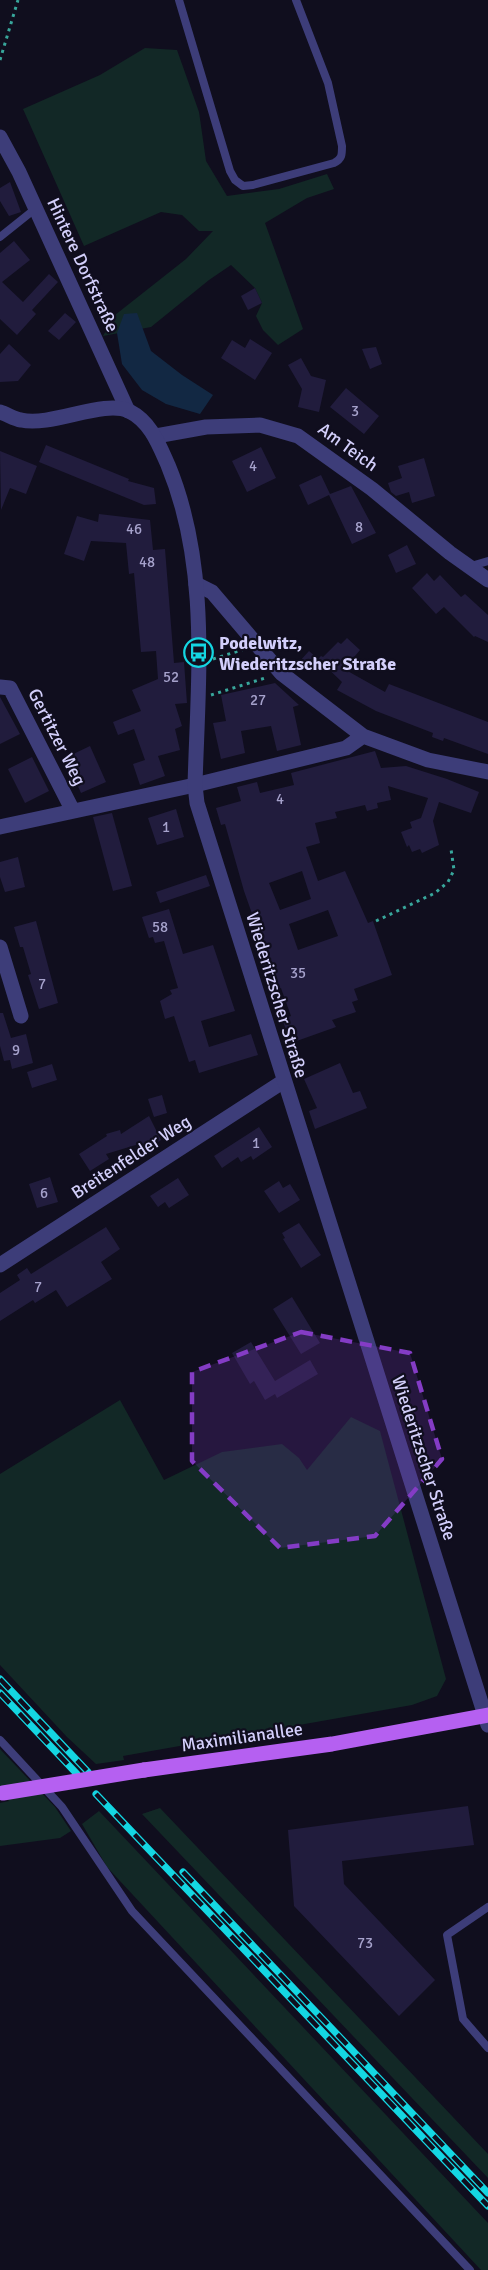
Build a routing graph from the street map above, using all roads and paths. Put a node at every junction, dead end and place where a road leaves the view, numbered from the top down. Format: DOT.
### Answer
graph roads {
  1 [pos="18,0"];
  2 [pos="179,0"];
  3 [pos="296,0"];
  4 [pos="0,60"];
  5 [pos="0,137"];
  6 [pos="35,209"];
  7 [pos="0,237"];
  8 [pos="128,411"];
  9 [pos="0,412"];
  10 [pos="156,436"];
  11 [pos="488,561"];
  12 [pos="469,567"];
  13 [pos="488,580"];
  14 [pos="196,584"];
  15 [pos="258,645"];
  16 [pos="199,663"];
  17 [pos="281,674"];
  18 [pos="0,687"];
  19 [pos="198,699"];
  20 [pos="363,736"];
  21 [pos="488,772"];
  22 [pos="195,785"];
  23 [pos="73,811"];
  24 [pos="0,827"];
  25 [pos="451,849"];
  26 [pos="376,921"];
  27 [pos="0,947"];
  28 [pos="21,1016"];
  29 [pos="284,1081"];
  30 [pos="0,1265"];
  31 [pos="487,1718"];
  32 [pos="0,1740"];
  33 [pos="2,1793"];
  34 [pos="488,1907"];
  35 [pos="488,2048"];
  36 [pos="470,2270"];
  1 -- 4 [label="path"];
  2 -- 3 [label="lane"];
  5 -- 6 [label="street, Hintere Dorfstraße"];
  6 -- 7 [label="lane"];
  6 -- 8 [label="street, Hintere Dorfstraße"];
  8 -- 9 [label="street"];
  8 -- 10 [label="street, Wiederitzscher Straße"];
  10 -- 12 [label="street, Am Teich"];
  10 -- 14 [label="street, Wiederitzscher Straße"];
  11 -- 12 [label="lane"];
  12 -- 13 [label="street, Am Teich"];
  14 -- 15 [label="street"];
  14 -- 16 [label="street, Wiederitzscher Straße"];
  15 -- 16 [label="path"];
  15 -- 17 [label="street"];
  16 -- 19 [label="street, Wiederitzscher Straße"];
  17 -- 19 [label="path"];
  17 -- 20 [label="street"];
  18 -- 23 [label="street, Gertitzer Weg"];
  19 -- 22 [label="street, Wiederitzscher Straße"];
  20 -- 21 [label="street"];
  20 -- 22 [label="street, Gertitzer Weg"];
  22 -- 23 [label="street, Gertitzer Weg"];
  22 -- 29 [label="street, Wiederitzscher Straße"];
  23 -- 24 [label="street, Gertitzer Weg"];
  25 -- 26 [label="path"];
  27 -- 28 [label="street"];
  29 -- 30 [label="street, Breitenfelder Weg"];
  29 -- 31 [label="street, Wiederitzscher Straße"];
  31 -- 33 [label="main road, Maximilianallee, bridge"];
  32 -- 36 [label="lane"];
  34 -- 35 [label="lane"];
}
